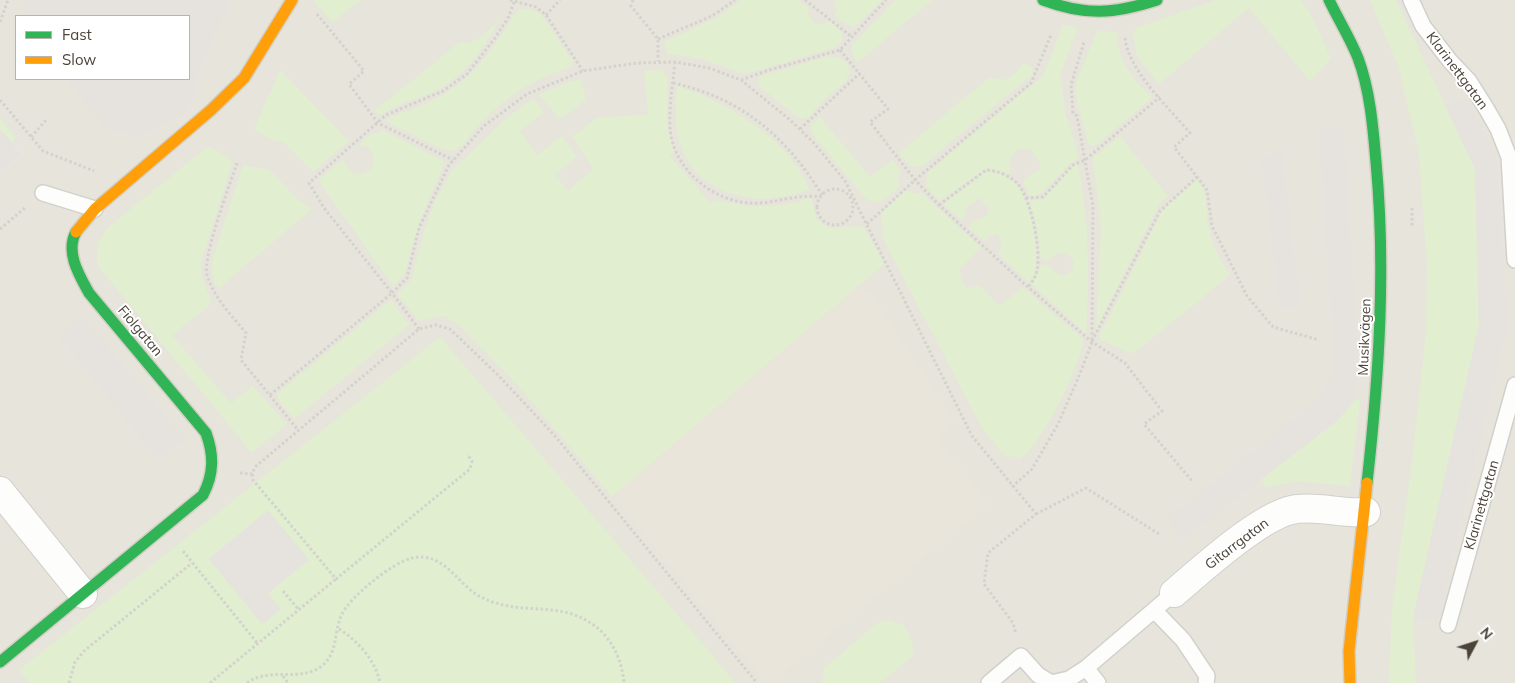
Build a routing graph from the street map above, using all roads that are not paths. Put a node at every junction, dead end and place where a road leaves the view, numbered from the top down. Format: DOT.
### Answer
graph roads {
  1 [pos="292,0"];
  2 [pos="1043,0"];
  3 [pos="1158,0"];
  4 [pos="1329,0"];
  5 [pos="1411,0"];
  6 [pos="42,193"];
  7 [pos="95,209"];
  8 [pos="1515,260"];
  9 [pos="1515,385"];
  10 [pos="0,491"];
  11 [pos="1366,512"];
  12 [pos="83,594"];
  13 [pos="1164,601"];
  14 [pos="1448,625"];
  15 [pos="0,662"];
  16 [pos="1086,668"];
  17 [pos="989,683"];
  18 [pos="1098,683"];
  19 [pos="1206,683"];
  20 [pos="1350,683"];
  1 -- 7 [label="street, Fiolgatan"];
  2 -- 3 [label="street"];
  4 -- 11 [label="street, Musikvägen"];
  5 -- 8 [label="lane, Klarinettgatan"];
  6 -- 7 [label="lane"];
  7 -- 12 [label="street, Fiolgatan"];
  9 -- 14 [label="lane, Klarinettgatan"];
  10 -- 12 [label="street"];
  11 -- 13 [label="street, Gitarrgatan"];
  11 -- 20 [label="street, Musikvägen"];
  12 -- 15 [label="street, Fiolgatan"];
  13 -- 16 [label="lane"];
  13 -- 19 [label="lane"];
  16 -- 17 [label="lane"];
  16 -- 18 [label="lane"];
}
